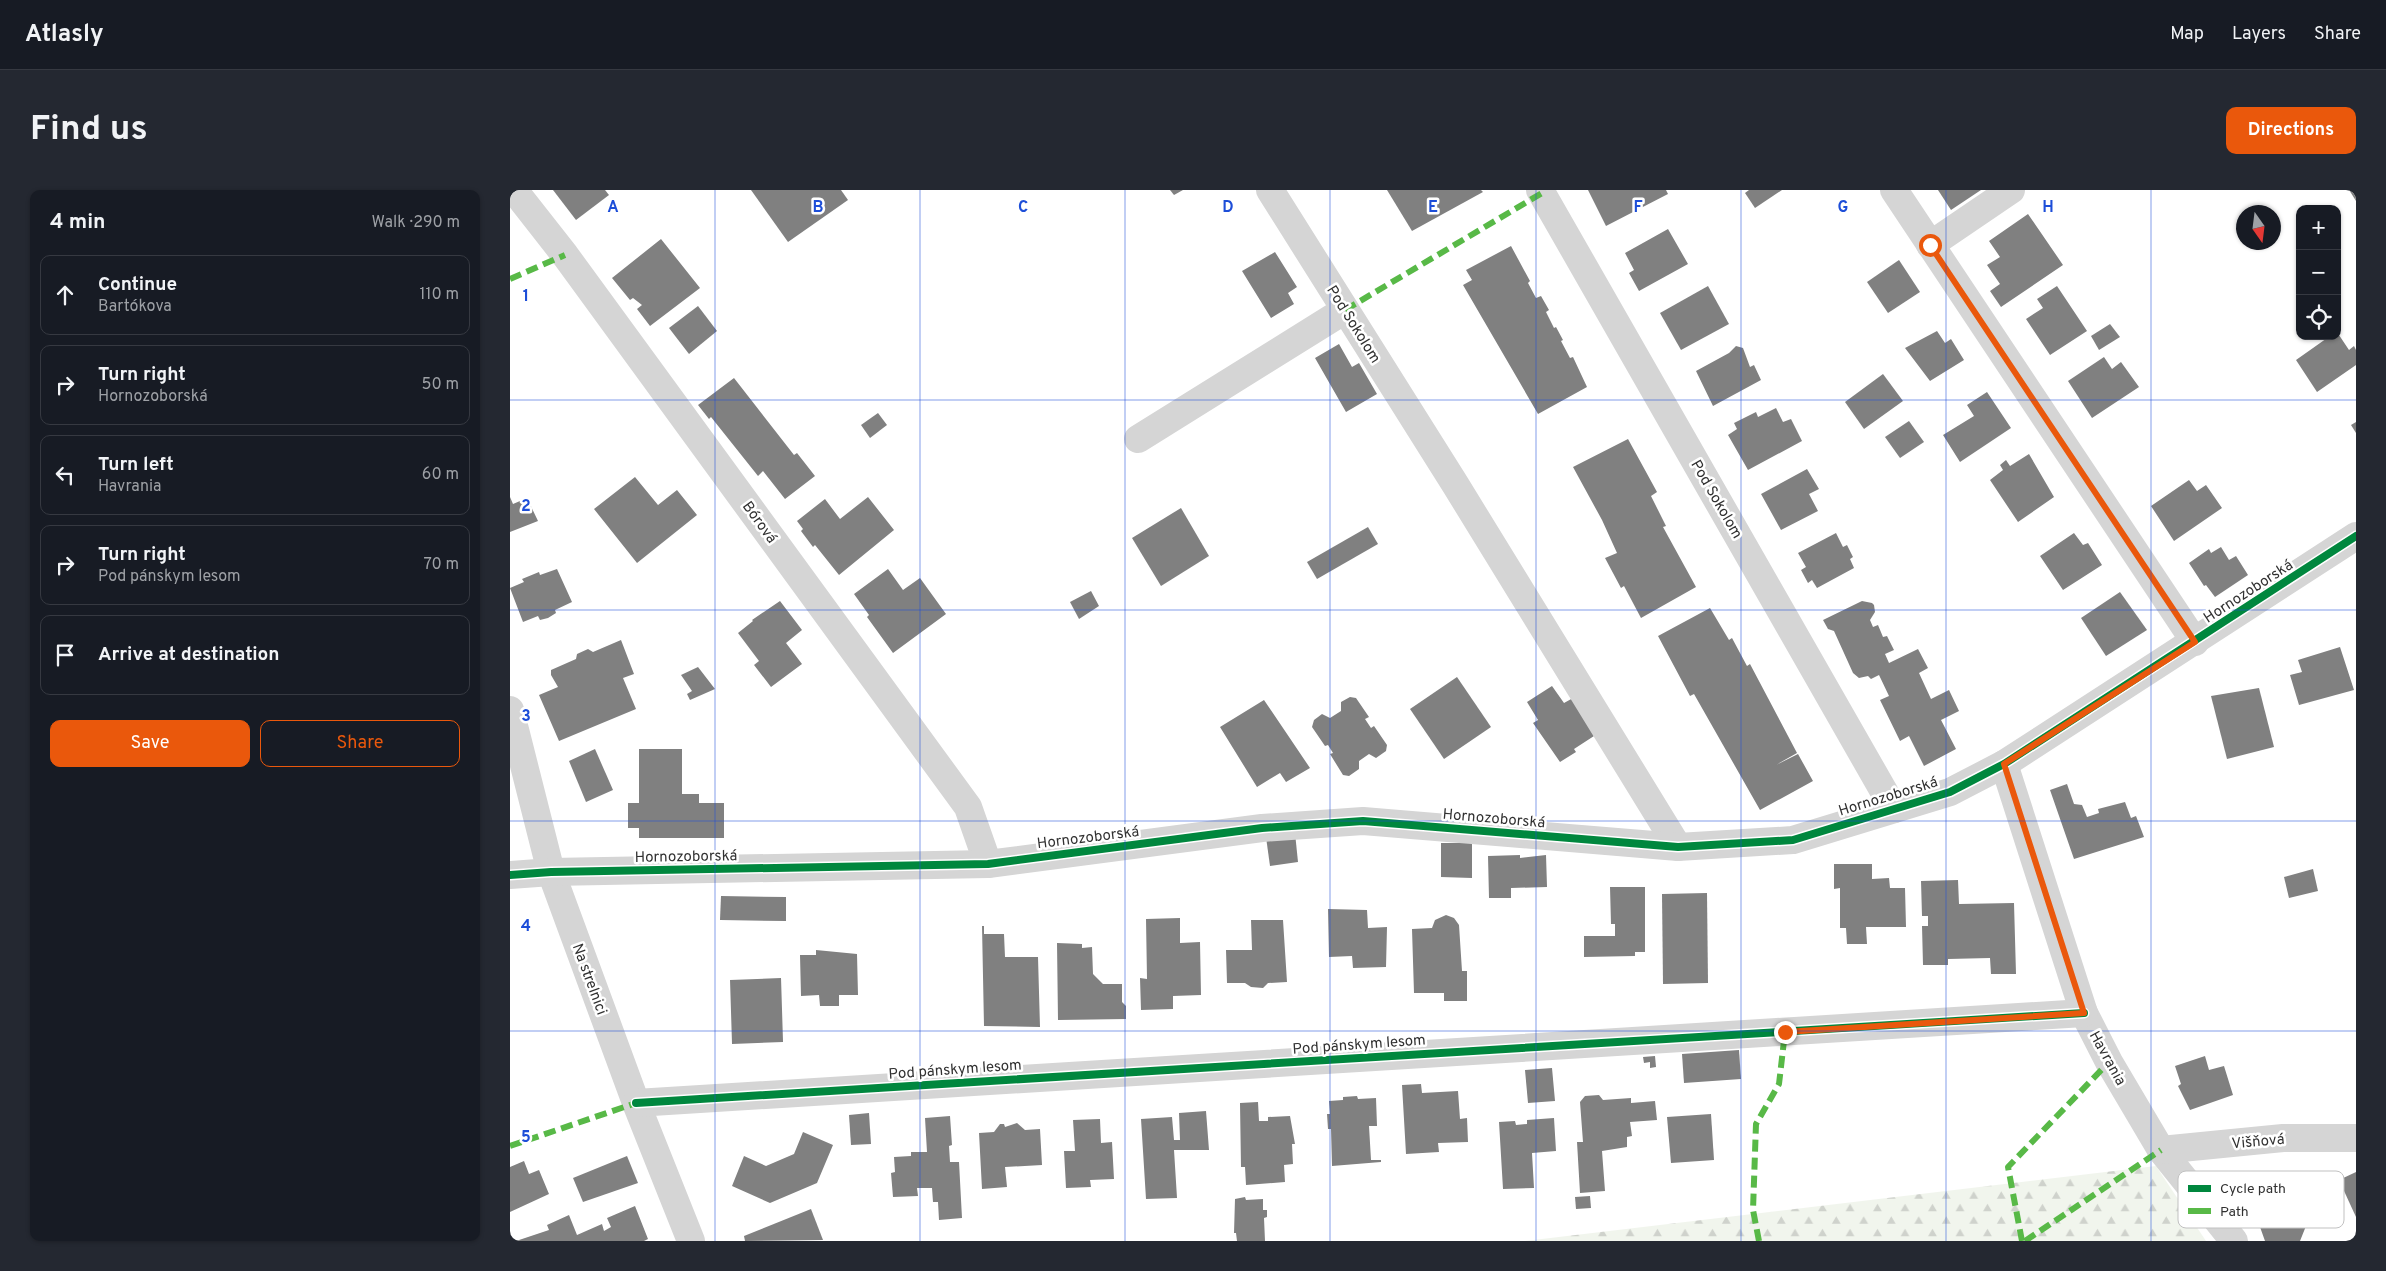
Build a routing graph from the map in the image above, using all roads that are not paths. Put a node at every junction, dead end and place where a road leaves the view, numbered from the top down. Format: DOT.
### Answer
graph roads {
  1 [pos="514,190"];
  2 [pos="1270,190"];
  3 [pos="1540,190"];
  4 [pos="1894,190"];
  5 [pos="2010,190"];
  6 [pos="1930,245"];
  7 [pos="1345,310"];
  8 [pos="1138,439"];
  9 [pos="2356,536"];
  10 [pos="2195,642"];
  11 [pos="510,710"];
  12 [pos="2004,764"];
  13 [pos="1894,809"];
  14 [pos="1678,847"];
  15 [pos="988,864"];
  16 [pos="551,872"];
  17 [pos="510,875"];
  18 [pos="2084,1013"];
  19 [pos="636,1103"];
  20 [pos="2356,1138"];
  21 [pos="2161,1150"];
  22 [pos="2178,1171"];
  23 [pos="2224,1228"];
  24 [pos="691,1241"];
  25 [pos="2234,1241"];
  1 -- 15 [label="street, Bórová"];
  2 -- 7 [label="street, Pod Sokolom"];
  3 -- 13 [label="street, Pod Sokolom"];
  4 -- 6 [label="street"];
  5 -- 6 [label="street"];
  6 -- 10 [label="street"];
  7 -- 8 [label="street"];
  7 -- 14 [label="street, Pod Sokolom"];
  9 -- 10 [label="street, Hornozoborská"];
  10 -- 12 [label="street, Hornozoborská"];
  11 -- 16 [label="street, Na strelnici"];
  12 -- 13 [label="street, Hornozoborská"];
  12 -- 18 [label="street, Havrania"];
  13 -- 14 [label="street, Hornozoborská"];
  14 -- 15 [label="street, Hornozoborská"];
  15 -- 16 [label="street, Hornozoborská"];
  16 -- 17 [label="street, Hornozoborská"];
  16 -- 19 [label="street, Na strelnici"];
  18 -- 19 [label="street, Pod pánskym lesom"];
  18 -- 21 [label="street, Havrania"];
  19 -- 24 [label="street, Na strelnici"];
  20 -- 21 [label="street, Višňová"];
  21 -- 22 [label="street, Havrania"];
  23 -- 25 [label="street, Havrania"];
}
